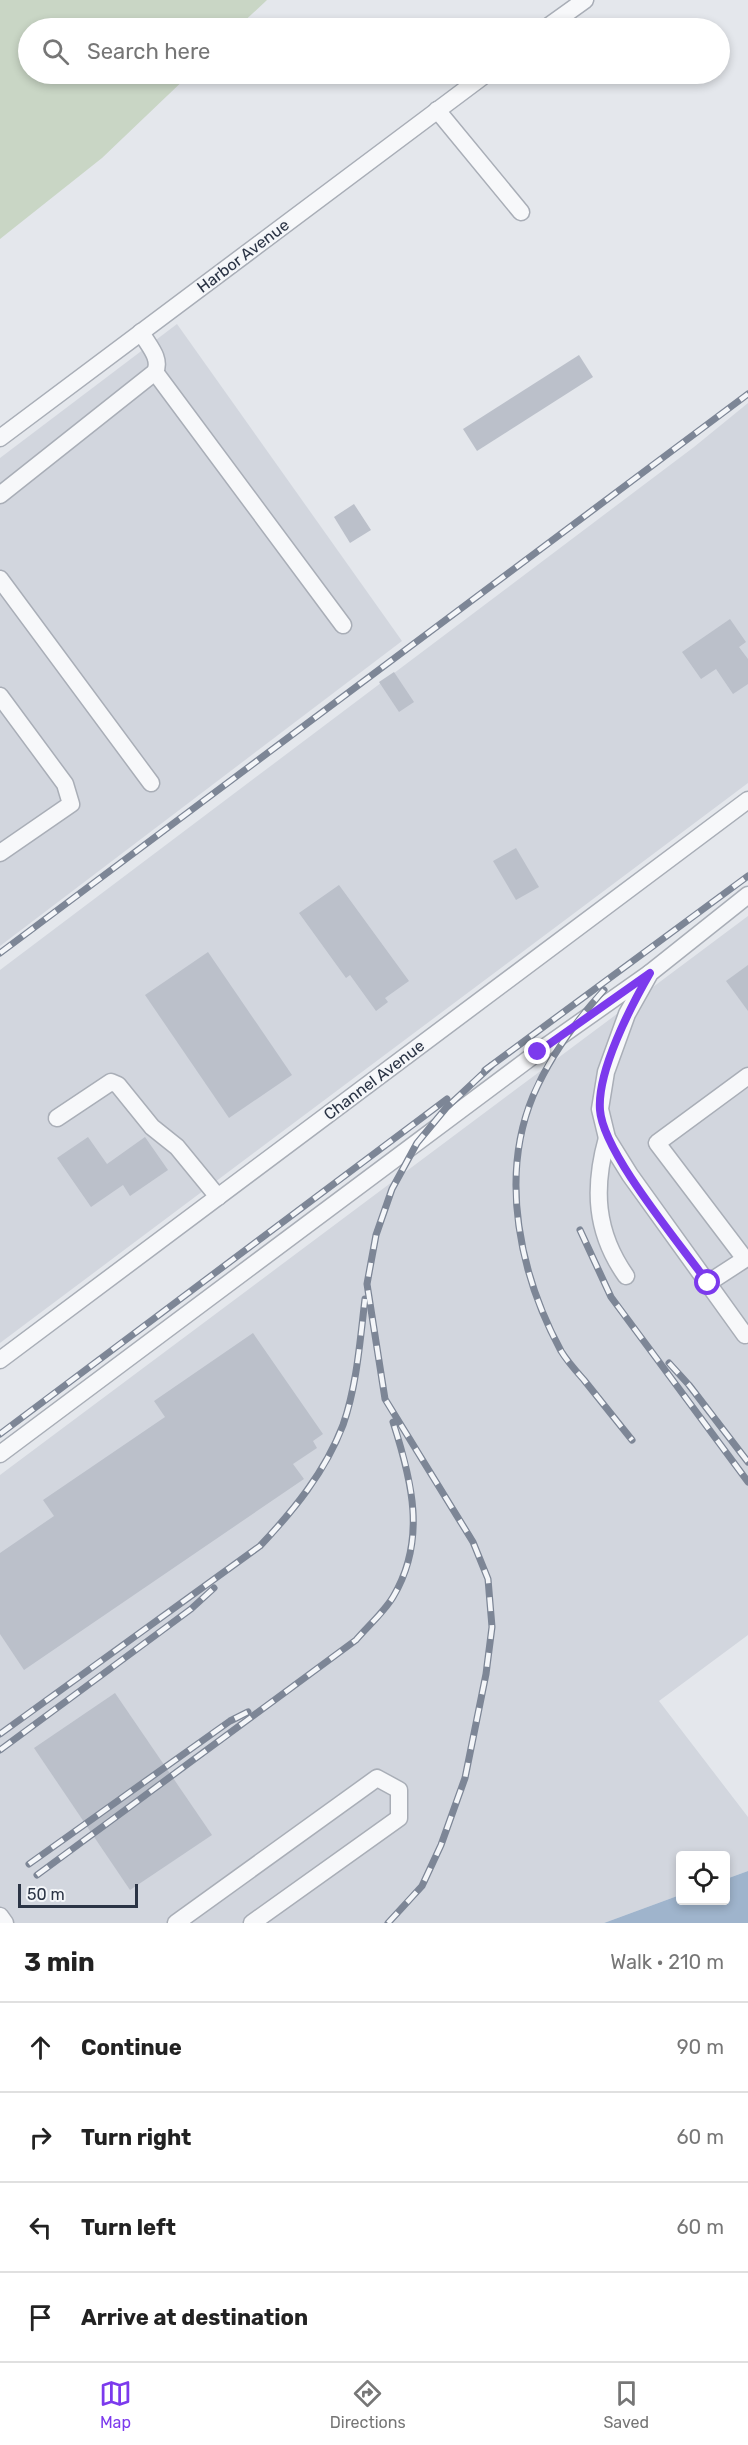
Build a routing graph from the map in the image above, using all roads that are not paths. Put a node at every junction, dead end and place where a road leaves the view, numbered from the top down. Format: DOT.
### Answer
graph roads {
  1 [pos="585,0"];
  2 [pos="560,18"];
  3 [pos="472,84"];
  4 [pos="437,110"];
  5 [pos="521,212"];
  6 [pos="141,332"];
  7 [pos="155,372"];
  8 [pos="0,438"];
  9 [pos="0,495"];
  10 [pos="0,579"];
  11 [pos="343,625"];
  12 [pos="0,696"];
  13 [pos="7,718"];
  14 [pos="151,783"];
  15 [pos="748,800"];
  16 [pos="0,853"];
  17 [pos="748,895"];
  18 [pos="650,973"];
  19 [pos="748,1076"];
  20 [pos="57,1118"];
  21 [pos="607,1138"];
  22 [pos="218,1197"];
  23 [pos="626,1276"];
  24 [pos="708,1283"];
  25 [pos="745,1335"];
  26 [pos="0,1360"];
  27 [pos="0,1454"];
  28 [pos="0,1916"];
  29 [pos="5,1923"];
  30 [pos="177,1923"];
  31 [pos="252,1923"];
  1 -- 2 [label="street"];
  3 -- 4 [label="street, Harbor Avenue"];
  4 -- 5 [label="street"];
  4 -- 6 [label="street, Harbor Avenue"];
  6 -- 7 [label="street"];
  6 -- 8 [label="street, Harbor Avenue"];
  7 -- 9 [label="street"];
  7 -- 11 [label="street"];
  10 -- 14 [label="street"];
  12 -- 13 [label="street"];
  13 -- 16 [label="street"];
  15 -- 22 [label="street, Channel Avenue"];
  17 -- 18 [label="street"];
  18 -- 21 [label="street"];
  18 -- 27 [label="street"];
  19 -- 24 [label="street"];
  20 -- 22 [label="street"];
  21 -- 23 [label="street"];
  21 -- 24 [label="street"];
  22 -- 26 [label="street, Channel Avenue"];
  24 -- 25 [label="street"];
  28 -- 29 [label="street"];
  30 -- 31 [label="street"];
}
